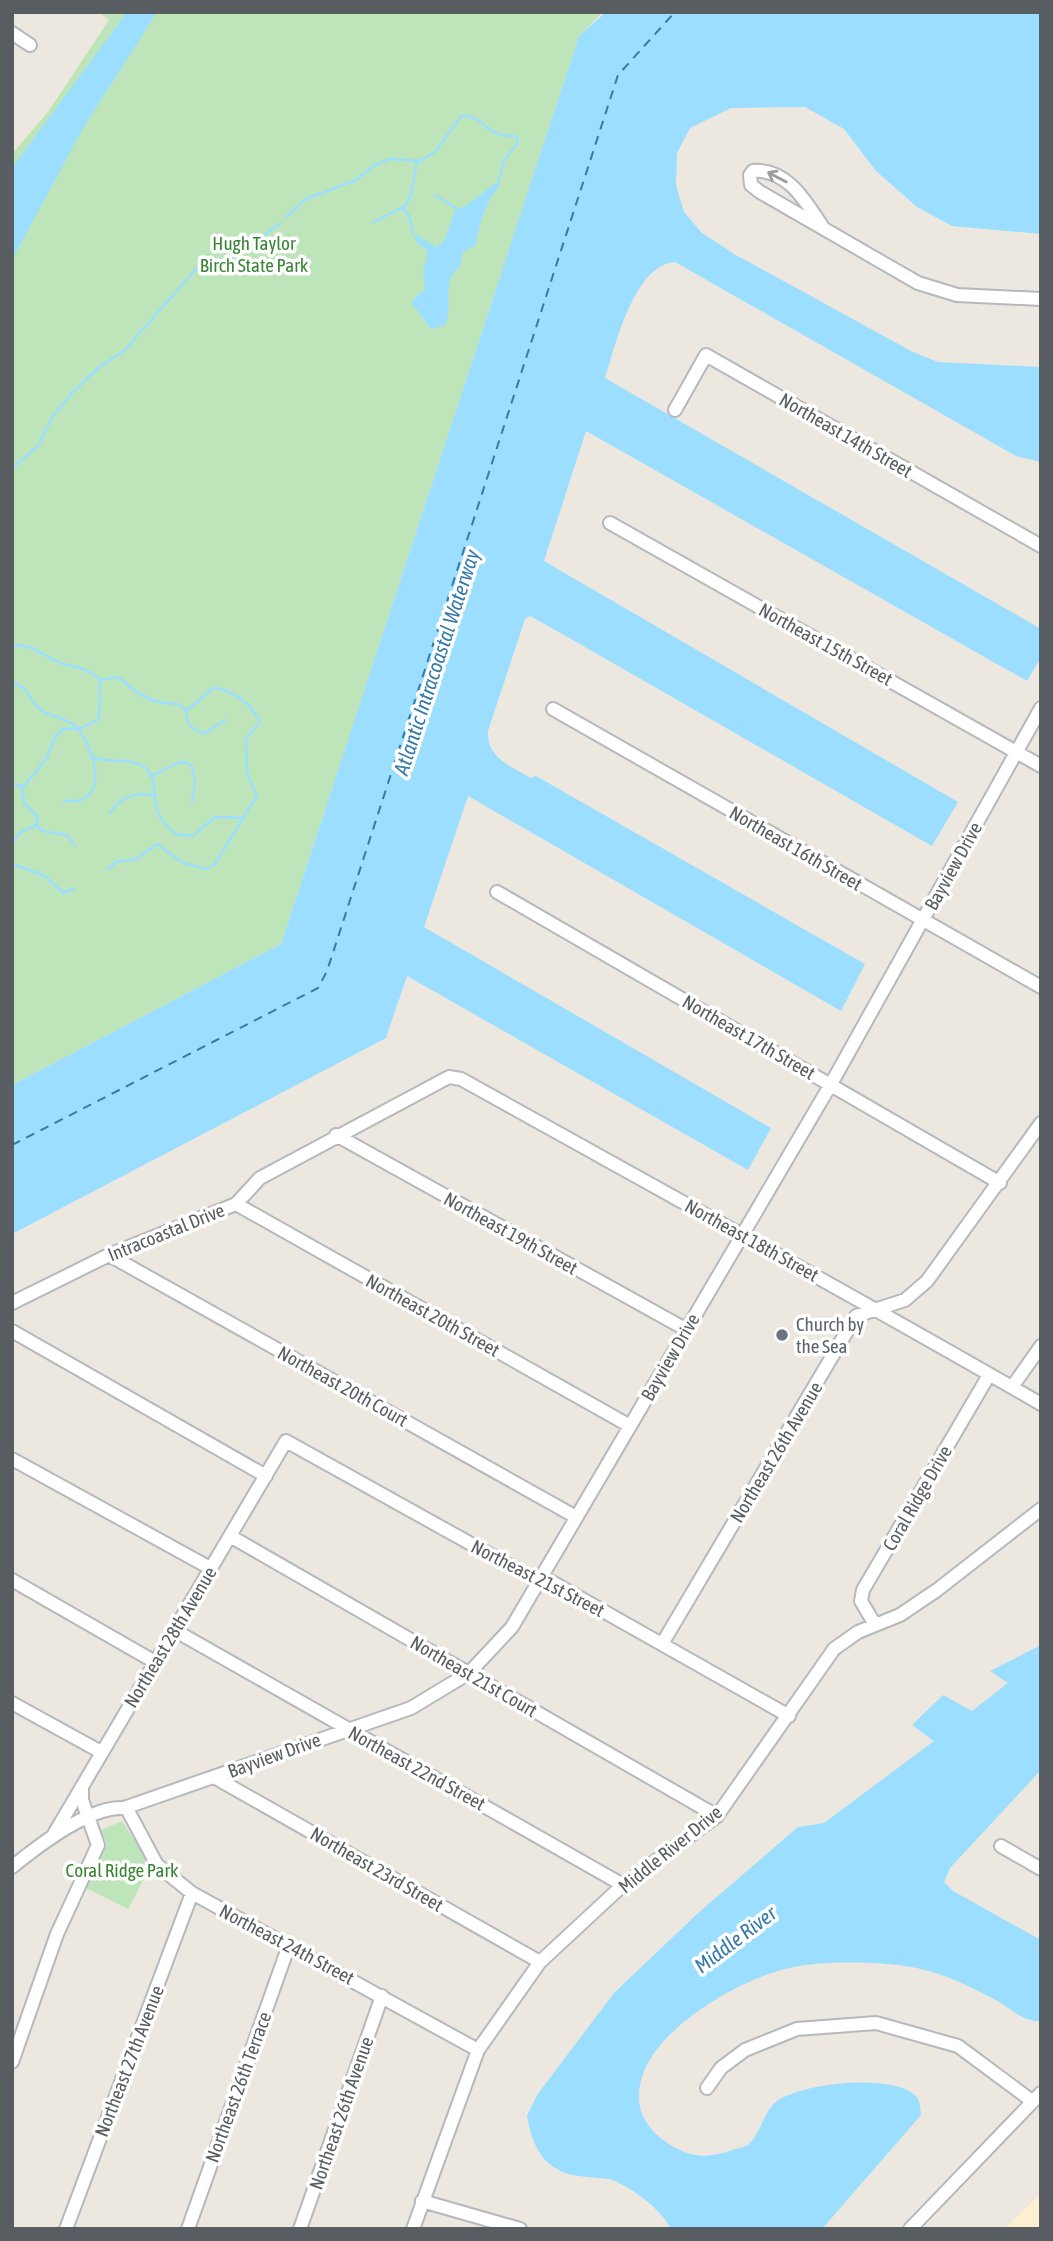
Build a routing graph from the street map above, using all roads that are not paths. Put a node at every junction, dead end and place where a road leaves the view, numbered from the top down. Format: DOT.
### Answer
graph roads {
  1 [pos="12,33"];
  2 [pos="30,45"];
  3 [pos="821,226"];
  4 [pos="1041,299"];
  5 [pos="674,411"];
  6 [pos="610,523"];
  7 [pos="1041,546"];
  8 [pos="1041,708"];
  9 [pos="553,709"];
  10 [pos="1016,751"];
  11 [pos="1041,766"];
  12 [pos="497,892"];
  13 [pos="922,920"];
  14 [pos="1041,987"];
  15 [pos="461,1079"];
  16 [pos="831,1084"];
  17 [pos="1041,1123"];
  18 [pos="336,1135"];
  19 [pos="1000,1182"];
  20 [pos="236,1203"];
  21 [pos="741,1236"];
  22 [pos="109,1255"];
  23 [pos="12,1303"];
  24 [pos="879,1309"];
  25 [pos="687,1330"];
  26 [pos="12,1331"];
  27 [pos="1041,1346"];
  28 [pos="989,1374"];
  29 [pos="1012,1387"];
  30 [pos="1041,1404"];
  31 [pos="630,1426"];
  32 [pos="286,1441"];
  33 [pos="12,1459"];
  34 [pos="266,1476"];
  35 [pos="1041,1509"];
  36 [pos="576,1517"];
  37 [pos="230,1536"];
  38 [pos="211,1569"];
  39 [pos="542,1577"];
  40 [pos="12,1580"];
  41 [pos="874,1623"];
  42 [pos="174,1630"];
  43 [pos="662,1644"];
  44 [pos="155,1662"];
  45 [pos="469,1673"];
  46 [pos="12,1703"];
  47 [pos="789,1716"];
  48 [pos="347,1728"];
  49 [pos="101,1752"];
  50 [pos="214,1777"];
  51 [pos="83,1784"];
  52 [pos="125,1808"];
  53 [pos="717,1816"];
  54 [pos="90,1822"];
  55 [pos="52,1837"];
  56 [pos="1000,1846"];
  57 [pos="1037,1862"];
  58 [pos="12,1867"];
  59 [pos="623,1885"];
  60 [pos="192,1893"];
  61 [pos="289,1945"];
  62 [pos="540,1962"];
  63 [pos="382,1996"];
  64 [pos="478,2050"];
  65 [pos="12,2062"];
  66 [pos="707,2088"];
  67 [pos="1036,2097"];
  68 [pos="422,2201"];
  69 [pos="66,2229"];
  70 [pos="188,2229"];
  71 [pos="300,2229"];
  72 [pos="413,2229"];
  73 [pos="520,2229"];
  74 [pos="910,2229"];
  1 -- 2 [label="street"];
  3 -- 3 [label="street, one-way"];
  3 -- 4 [label="street"];
  5 -- 7 [label="street, Northeast 14th Street"];
  6 -- 10 [label="street, Northeast 15th Street"];
  8 -- 10 [label="street, Bayview Drive"];
  9 -- 13 [label="street, Northeast 16th Street"];
  10 -- 11 [label="street, Northeast 15th Street"];
  10 -- 13 [label="street, Bayview Drive"];
  12 -- 16 [label="street, Northeast 17th Street"];
  13 -- 14 [label="street, Northeast 16th Street"];
  13 -- 16 [label="street, Bayview Drive"];
  15 -- 18 [label="street, Intracoastal Drive"];
  15 -- 21 [label="street, Northeast 18th Street"];
  16 -- 19 [label="street, Northeast 17th Street"];
  16 -- 21 [label="street, Bayview Drive"];
  17 -- 19 [label="street, Northeast 26th Avenue"];
  18 -- 20 [label="street, Intracoastal Drive"];
  18 -- 25 [label="street, Northeast 19th Street"];
  19 -- 24 [label="street, Northeast 26th Avenue"];
  20 -- 22 [label="street, Intracoastal Drive"];
  20 -- 31 [label="street, Northeast 20th Street"];
  21 -- 24 [label="street, Northeast 18th Street"];
  21 -- 25 [label="street, Bayview Drive"];
  22 -- 23 [label="street, Intracoastal Drive"];
  22 -- 36 [label="street, Northeast 20th Court"];
  24 -- 28 [label="street, Northeast 18th Street"];
  24 -- 43 [label="street, Northeast 26th Avenue"];
  25 -- 31 [label="street, Bayview Drive"];
  26 -- 34 [label="street"];
  27 -- 29 [label="street"];
  28 -- 29 [label="street, Northeast 18th Street"];
  28 -- 41 [label="street, Coral Ridge Drive"];
  29 -- 30 [label="street, Northeast 18th Street"];
  31 -- 36 [label="street, Bayview Drive"];
  32 -- 34 [label="street, Northeast 28th Avenue"];
  32 -- 39 [label="street, Northeast 21st Street"];
  33 -- 38 [label="street"];
  34 -- 37 [label="street, Northeast 28th Avenue"];
  35 -- 41 [label="street, Middle River Drive"];
  36 -- 39 [label="street, Bayview Drive"];
  37 -- 38 [label="street, Northeast 28th Avenue"];
  37 -- 45 [label="street, Northeast 21st Court"];
  38 -- 42 [label="street, Northeast 28th Avenue"];
  39 -- 43 [label="street, Northeast 21st Street"];
  39 -- 45 [label="street, Bayview Drive"];
  40 -- 44 [label="street"];
  41 -- 47 [label="street, Middle River Drive"];
  42 -- 44 [label="street, Northeast 28th Avenue"];
  42 -- 48 [label="street, Northeast 22nd Street"];
  43 -- 47 [label="street, Northeast 21st Street"];
  44 -- 49 [label="street, Northeast 28th Avenue"];
  45 -- 48 [label="street, Bayview Drive"];
  45 -- 53 [label="street, Northeast 21st Court"];
  46 -- 49 [label="street"];
  47 -- 53 [label="street, Middle River Drive"];
  48 -- 50 [label="street, Bayview Drive"];
  48 -- 59 [label="street, Northeast 22nd Street"];
  49 -- 51 [label="street, Northeast 28th Avenue"];
  50 -- 52 [label="street, Bayview Drive"];
  50 -- 62 [label="street, Northeast 23rd Street"];
  51 -- 54 [label="street"];
  51 -- 55 [label="street, Northeast 28th Avenue"];
  52 -- 54 [label="street, Bayview Drive"];
  52 -- 60 [label="street, Northeast 24th Street"];
  53 -- 59 [label="street, Middle River Drive"];
  54 -- 55 [label="street, Bayview Drive"];
  54 -- 65 [label="street"];
  55 -- 58 [label="street, Bayview Drive"];
  56 -- 57 [label="street"];
  59 -- 62 [label="street, Middle River Drive"];
  60 -- 61 [label="street, Northeast 24th Street"];
  60 -- 69 [label="street, Northeast 27th Avenue"];
  61 -- 63 [label="street, Northeast 24th Street"];
  61 -- 70 [label="street, Northeast 26th Terrace"];
  62 -- 64 [label="street, Middle River Drive"];
  63 -- 64 [label="street, Northeast 24th Street"];
  63 -- 71 [label="street, Northeast 26th Avenue"];
  64 -- 68 [label="street, Middle River Drive"];
  66 -- 67 [label="street"];
  67 -- 74 [label="street"];
  68 -- 72 [label="street, Middle River Drive"];
  68 -- 73 [label="street"];
}
